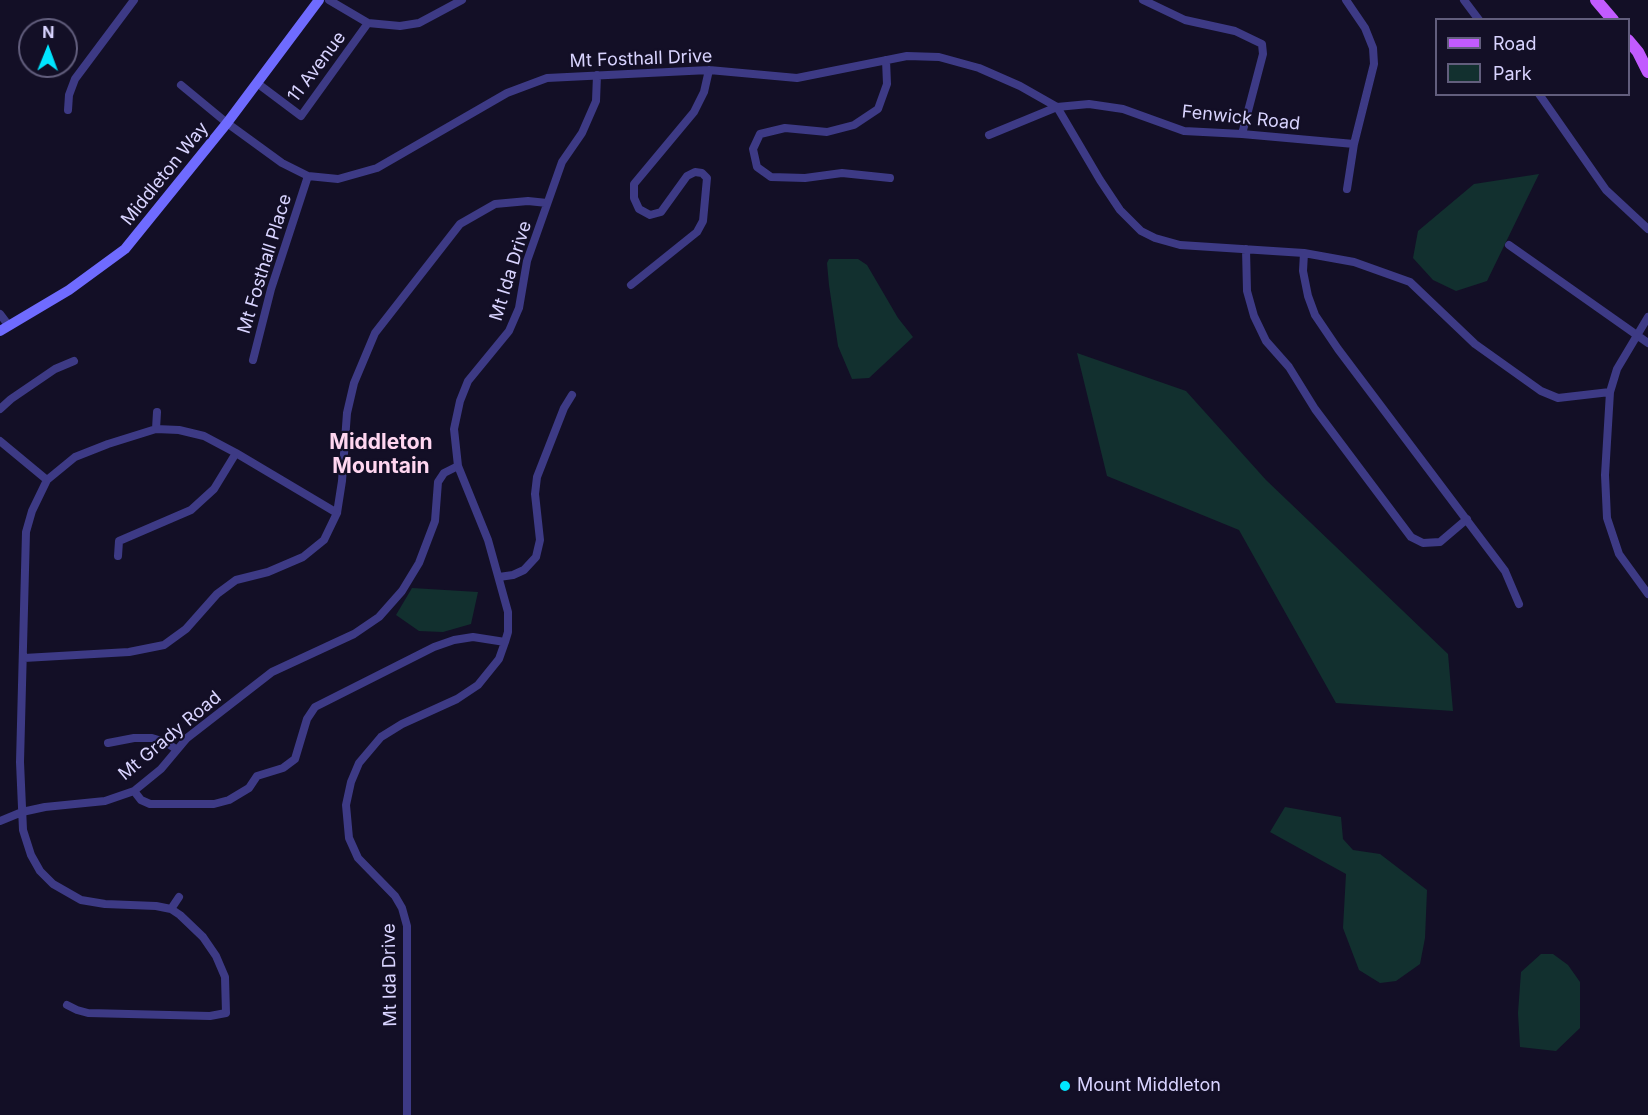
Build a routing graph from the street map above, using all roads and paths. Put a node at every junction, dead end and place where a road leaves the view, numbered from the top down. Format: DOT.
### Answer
graph roads {
  1 [pos="134,0"];
  2 [pos="319,0"];
  3 [pos="329,0"];
  4 [pos="462,0"];
  5 [pos="1143,0"];
  6 [pos="1346,0"];
  7 [pos="1464,0"];
  8 [pos="1596,0"];
  9 [pos="1159,3"];
  10 [pos="1478,18"];
  11 [pos="1611,18"];
  12 [pos="368,23"];
  13 [pos="1630,41"];
  14 [pos="886,60"];
  15 [pos="709,70"];
  16 [pos="1648,72"];
  17 [pos="597,75"];
  18 [pos="257,83"];
  19 [pos="181,85"];
  20 [pos="1540,96"];
  21 [pos="1057,107"];
  22 [pos="68,110"];
  23 [pos="227,123"];
  24 [pos="1242,134"];
  25 [pos="990,135"];
  26 [pos="1354,144"];
  27 [pos="308,176"];
  28 [pos="890,177"];
  29 [pos="1347,189"];
  30 [pos="548,203"];
  31 [pos="1648,229"];
  32 [pos="1509,245"];
  33 [pos="1246,249"];
  34 [pos="1304,253"];
  35 [pos="631,285"];
  36 [pos="0,314"];
  37 [pos="1648,317"];
  38 [pos="4,328"];
  39 [pos="1637,335"];
  40 [pos="1648,343"];
  41 [pos="253,360"];
  42 [pos="74,361"];
  43 [pos="1610,392"];
  44 [pos="572,395"];
  45 [pos="0,409"];
  46 [pos="157,412"];
  47 [pos="156,429"];
  48 [pos="0,441"];
  49 [pos="236,453"];
  50 [pos="458,466"];
  51 [pos="47,480"];
  52 [pos="337,513"];
  53 [pos="1467,519"];
  54 [pos="118,556"];
  55 [pos="499,577"];
  56 [pos="1648,594"];
  57 [pos="1519,604"];
  58 [pos="505,642"];
  59 [pos="24,658"];
  60 [pos="108,742"];
  61 [pos="176,749"];
  62 [pos="134,791"];
  63 [pos="22,812"];
  64 [pos="0,821"];
  65 [pos="179,897"];
  66 [pos="171,909"];
  67 [pos="67,1005"];
  68 [pos="407,1115"];
  1 -- 22 [label="street"];
  2 -- 18 [label="street, Middleton Way"];
  3 -- 12 [label="street, 11 Avenue"];
  4 -- 12 [label="street, 11 Avenue"];
  5 -- 9 [label="street"];
  6 -- 26 [label="street"];
  7 -- 10 [label="street"];
  8 -- 11 [label="main road"];
  9 -- 24 [label="street"];
  12 -- 18 [label="street, 11 Avenue"];
  13 -- 16 [label="main road"];
  14 -- 15 [label="street, Mt Fosthall Drive"];
  14 -- 21 [label="street, Mt Fosthall Drive"];
  14 -- 28 [label="street"];
  15 -- 17 [label="street, Mt Fosthall Drive"];
  15 -- 35 [label="street"];
  17 -- 27 [label="street, Mt Fosthall Drive"];
  17 -- 30 [label="street, Mt Ida Drive"];
  18 -- 23 [label="street, Middleton Way"];
  19 -- 23 [label="street, Mt Fosthall Drive"];
  20 -- 31 [label="street"];
  21 -- 24 [label="street, Fenwick Road"];
  21 -- 25 [label="street, Fenwick Road"];
  21 -- 33 [label="street, Mt Fosthall Drive"];
  23 -- 27 [label="street, Mt Fosthall Drive"];
  23 -- 38 [label="street, Middleton Way"];
  24 -- 26 [label="street, Fenwick Road"];
  26 -- 29 [label="street"];
  27 -- 41 [label="street, Mt Fosthall Place"];
  30 -- 50 [label="street, Mt Ida Drive"];
  30 -- 52 [label="street"];
  32 -- 39 [label="street"];
  33 -- 34 [label="street, Mt Fosthall Drive"];
  33 -- 53 [label="street"];
  34 -- 43 [label="street, Mt Fosthall Drive"];
  34 -- 53 [label="street"];
  36 -- 38 [label="street"];
  37 -- 39 [label="street"];
  39 -- 40 [label="street"];
  39 -- 43 [label="street"];
  42 -- 45 [label="street"];
  43 -- 56 [label="street"];
  44 -- 55 [label="street"];
  46 -- 47 [label="street"];
  47 -- 49 [label="street"];
  47 -- 51 [label="street"];
  48 -- 51 [label="street"];
  49 -- 52 [label="street"];
  49 -- 54 [label="street"];
  50 -- 55 [label="street, Mt Ida Drive"];
  50 -- 61 [label="street, Mt Grady Road"];
  51 -- 59 [label="street"];
  52 -- 59 [label="street"];
  53 -- 57 [label="street"];
  55 -- 58 [label="street, Mt Ida Drive"];
  58 -- 62 [label="street"];
  58 -- 68 [label="street, Mt Ida Drive"];
  59 -- 63 [label="street"];
  60 -- 61 [label="street"];
  61 -- 62 [label="street, Mt Grady Road"];
  62 -- 63 [label="street, Mt Grady Road"];
  63 -- 64 [label="street, Mt Grady Road"];
  63 -- 66 [label="street"];
  65 -- 66 [label="street"];
  66 -- 67 [label="street"];
}
